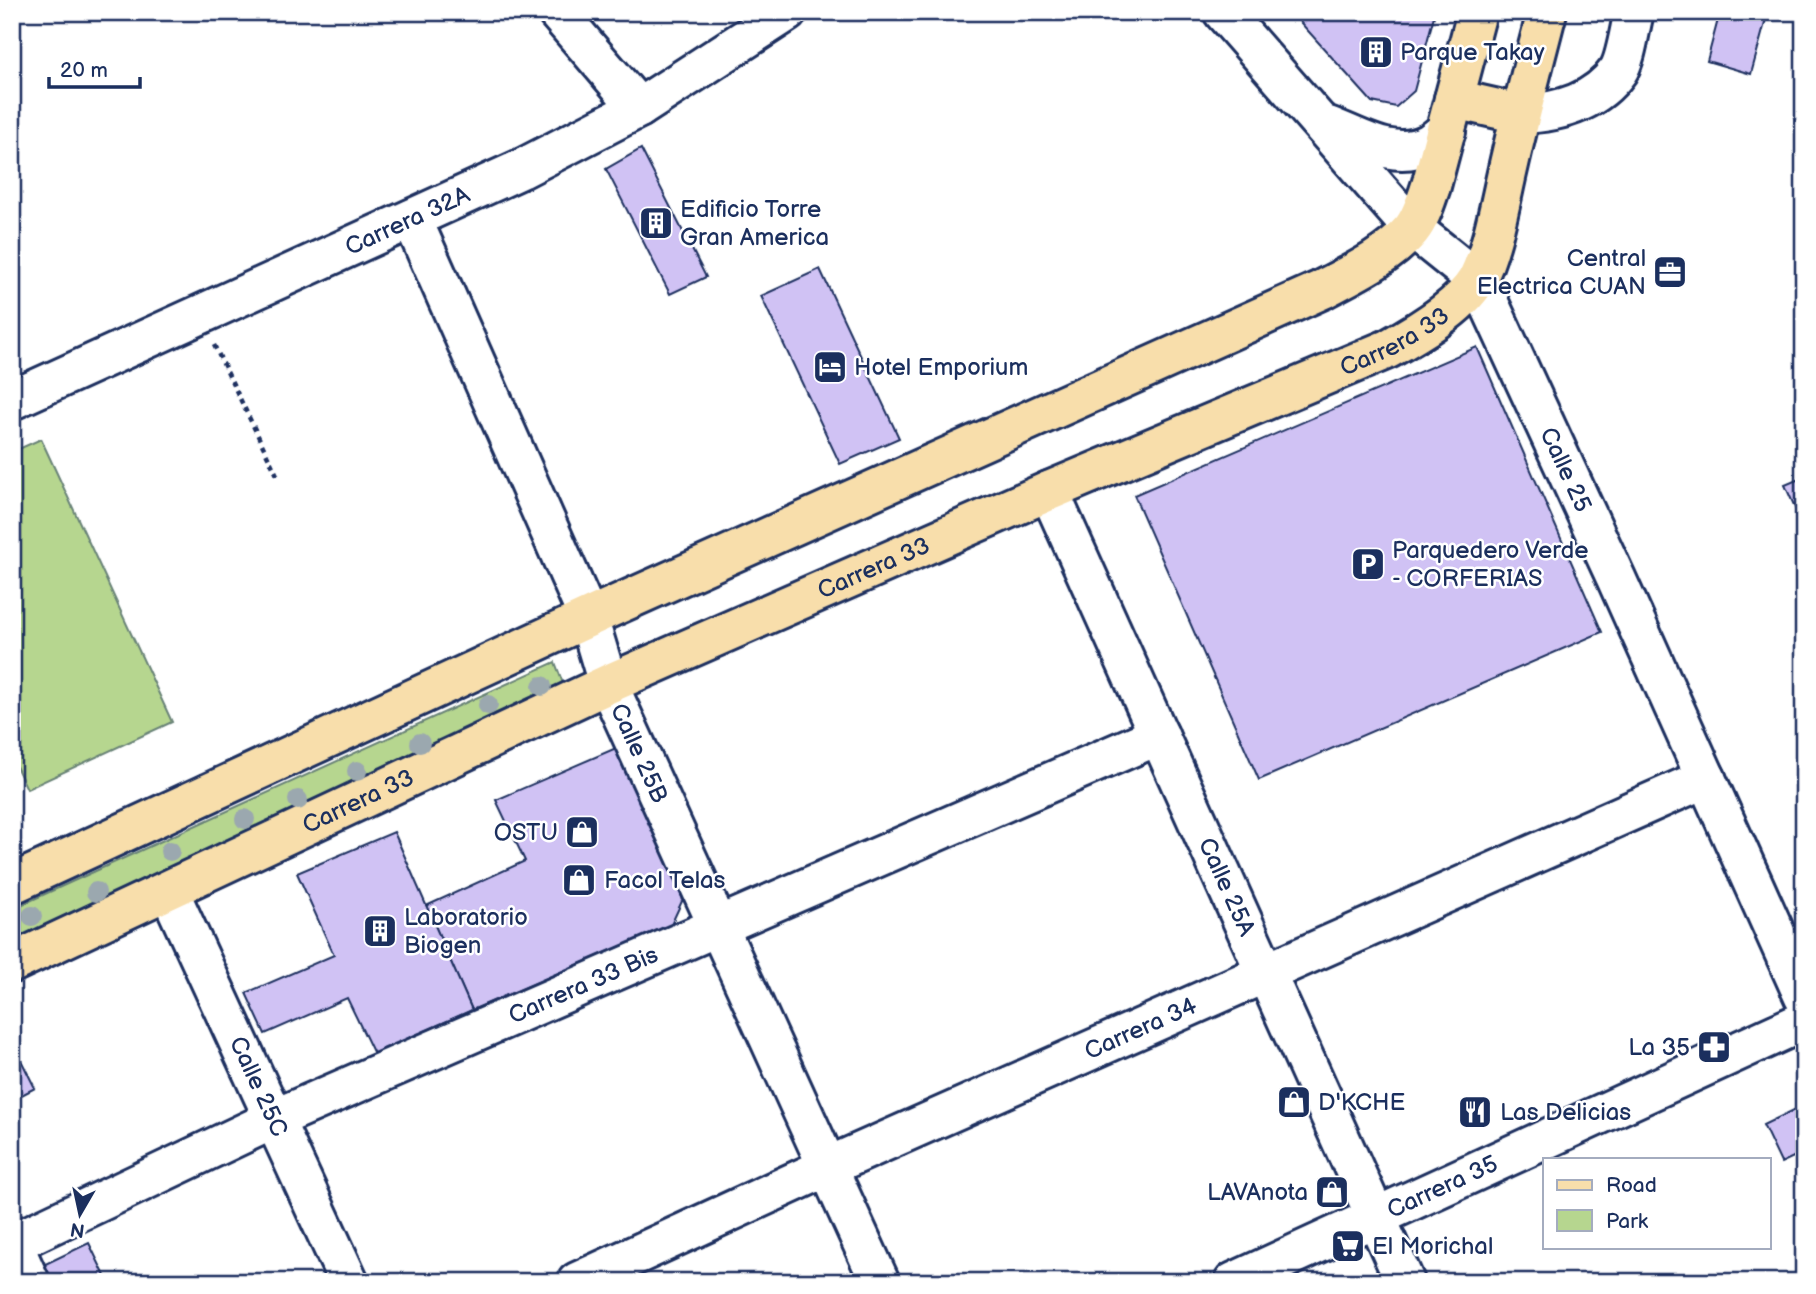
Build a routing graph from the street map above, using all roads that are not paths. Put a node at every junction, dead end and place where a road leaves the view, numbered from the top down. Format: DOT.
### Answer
graph roads {
  1 [pos="557,12"];
  2 [pos="787,12"];
  3 [pos="1223,12"];
  4 [pos="1476,12"];
  5 [pos="1547,12"];
  6 [pos="1634,12"];
  7 [pos="639,107"];
  8 [pos="1520,114"];
  9 [pos="1450,115"];
  10 [pos="1319,123"];
  11 [pos="412,219"];
  12 [pos="1412,228"];
  13 [pos="1476,282"];
  14 [pos="12,400"];
  15 [pos="1049,491"];
  16 [pos="588,618"];
  17 [pos="608,684"];
  18 [pos="1159,736"];
  19 [pos="1706,778"];
  20 [pos="12,884"];
  21 [pos="169,891"];
  22 [pos="719,927"];
  23 [pos="12,962"];
  24 [pos="1266,973"];
  25 [pos="1804,997"];
  26 [pos="1804,1021"];
  27 [pos="274,1119"];
  28 [pos="827,1167"];
  29 [pos="1376,1217"];
  30 [pos="12,1243"];
  31 [pos="30,1282"];
  32 [pos="349,1282"];
  33 [pos="578,1282"];
  34 [pos="880,1282"];
  35 [pos="1234,1282"];
  36 [pos="1405,1282"];
  1 -- 7 [label="street"];
  2 -- 7 [label="street, Carrera 32A"];
  3 -- 10 [label="street, Calle 25"];
  4 -- 9 [label="main road"];
  5 -- 8 [label="main road"];
  6 -- 8 [label="street"];
  7 -- 11 [label="street, Carrera 32A"];
  8 -- 9 [label="main road"];
  8 -- 13 [label="main road"];
  9 -- 10 [label="street"];
  9 -- 12 [label="main road"];
  10 -- 12 [label="street, Calle 25"];
  11 -- 14 [label="street, Carrera 32A"];
  11 -- 16 [label="street, Calle 25B"];
  12 -- 13 [label="street, Calle 25"];
  12 -- 16 [label="main road"];
  13 -- 15 [label="main road, Carrera 33"];
  13 -- 19 [label="street, Calle 25"];
  15 -- 17 [label="main road, Carrera 33"];
  15 -- 18 [label="street, Calle 25A"];
  16 -- 17 [label="street, Calle 25B"];
  16 -- 20 [label="main road"];
  17 -- 21 [label="main road, Carrera 33"];
  17 -- 22 [label="street, Calle 25B"];
  18 -- 22 [label="street, Carrera 33 Bis"];
  18 -- 24 [label="street, Calle 25A"];
  19 -- 24 [label="street, Carrera 34"];
  19 -- 25 [label="street, Calle 25"];
  21 -- 23 [label="main road, Carrera 33"];
  21 -- 27 [label="street, Calle 25C"];
  22 -- 27 [label="street, Carrera 33 Bis"];
  22 -- 28 [label="street, Calle 25B"];
  24 -- 28 [label="street, Carrera 34"];
  24 -- 29 [label="street, Calle 25A"];
  26 -- 29 [label="street, Carrera 35"];
  27 -- 30 [label="street, Carrera 33 Bis"];
  27 -- 32 [label="street, Calle 25C"];
  28 -- 33 [label="street, Carrera 34"];
  28 -- 34 [label="street, Calle 25B"];
  29 -- 35 [label="street, Carrera 35"];
  29 -- 36 [label="street, Calle 25A"];
  30 -- 31 [label="street"];
}
